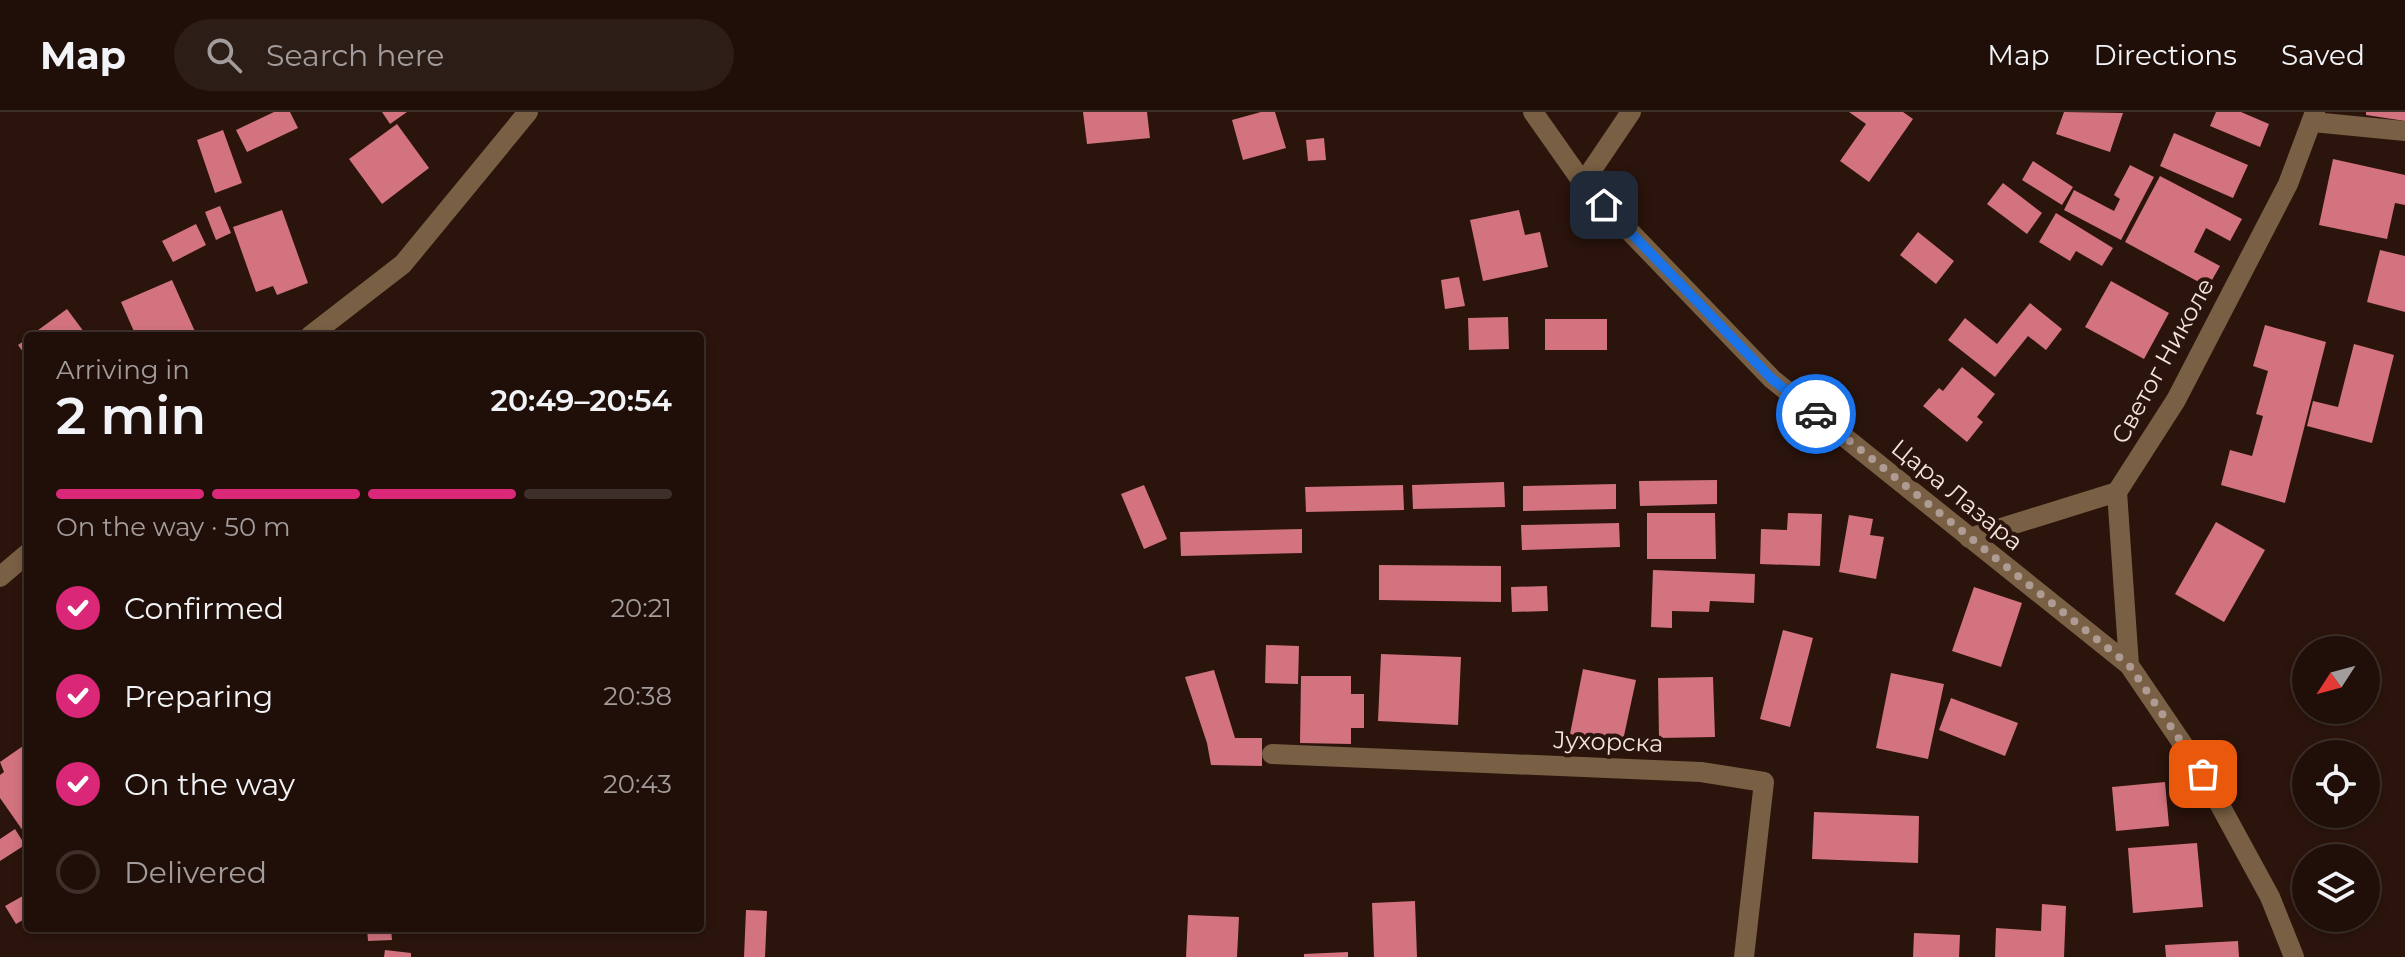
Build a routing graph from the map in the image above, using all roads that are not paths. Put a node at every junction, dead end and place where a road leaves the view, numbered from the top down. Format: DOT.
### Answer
graph roads {
  1 [pos="528,112"];
  2 [pos="1533,112"];
  3 [pos="1631,112"];
  4 [pos="2314,117"];
  5 [pos="2405,131"];
  6 [pos="1583,183"];
  7 [pos="315,332"];
  8 [pos="2117,492"];
  9 [pos="1969,538"];
  10 [pos="24,556"];
  11 [pos="0,577"];
  12 [pos="2129,665"];
  13 [pos="1272,754"];
  14 [pos="1744,957"];
  15 [pos="2294,957"];
  1 -- 7 [label="street"];
  2 -- 6 [label="street, Цара Лазара"];
  3 -- 6 [label="street"];
  4 -- 5 [label="street"];
  4 -- 8 [label="street, Светог Николе"];
  6 -- 9 [label="street, Цара Лазара"];
  8 -- 9 [label="street"];
  8 -- 12 [label="street"];
  9 -- 12 [label="street, Цара Лазара"];
  10 -- 11 [label="street"];
  12 -- 15 [label="street, Цара Лазара"];
  13 -- 14 [label="street, Јухорска"];
}
